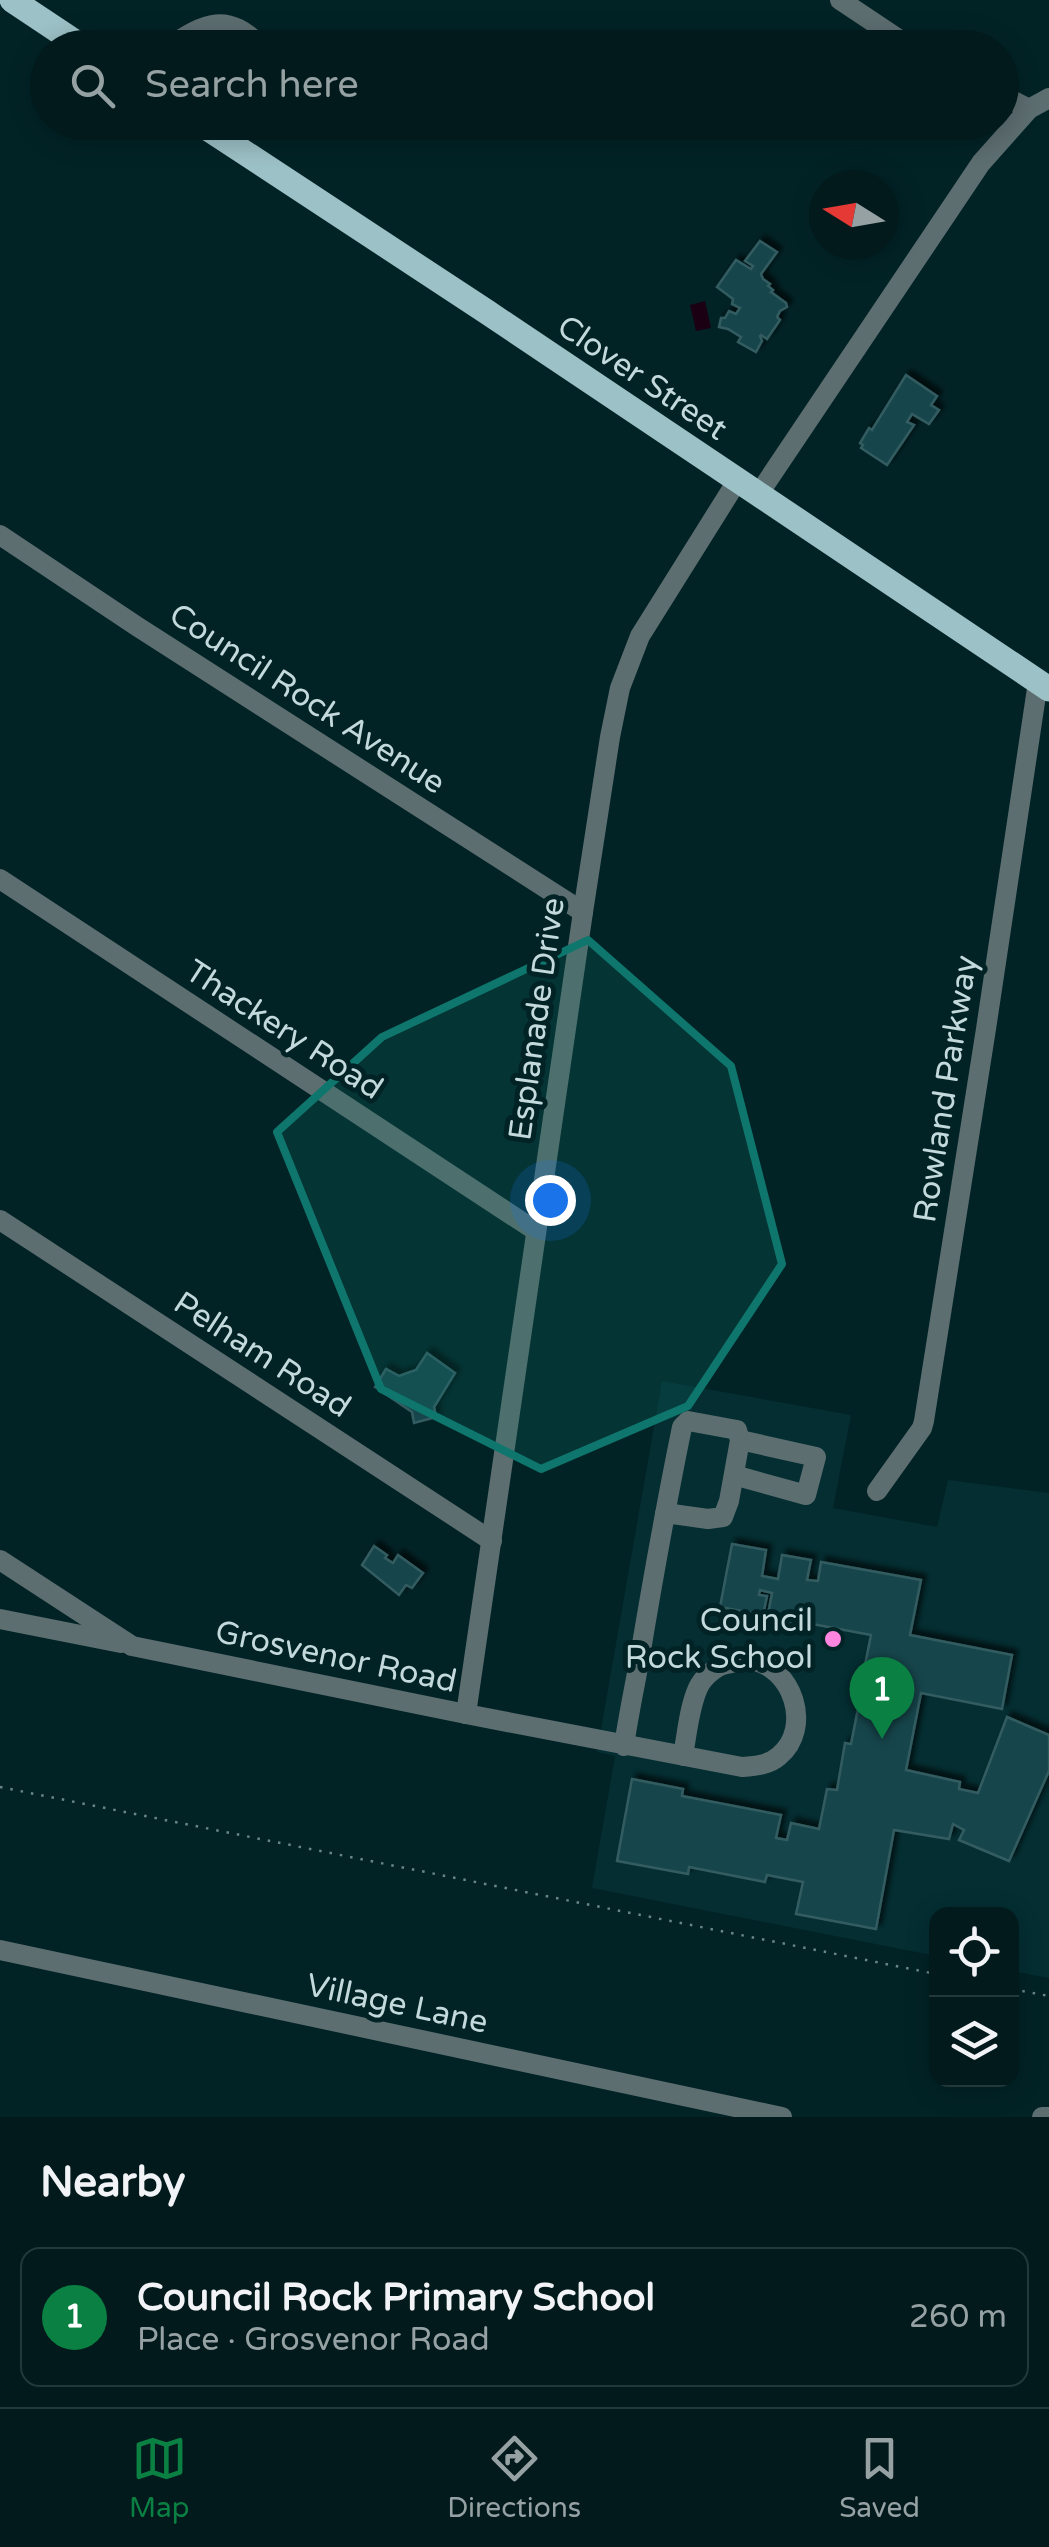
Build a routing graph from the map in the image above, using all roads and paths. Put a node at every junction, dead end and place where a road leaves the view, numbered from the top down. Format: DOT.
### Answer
graph roads {
  1 [pos="12,0"];
  2 [pos="840,0"];
  3 [pos="57,30"];
  4 [pos="198,30"];
  5 [pos="240,30"];
  6 [pos="885,30"];
  7 [pos="1049,98"];
  8 [pos="1019,104"];
  9 [pos="1029,109"];
  10 [pos="1019,120"];
  11 [pos="244,140"];
  12 [pos="1001,140"];
  13 [pos="748,488"];
  14 [pos="0,536"];
  15 [pos="1043,685"];
  16 [pos="0,879"];
  17 [pos="583,912"];
  18 [pos="0,1220"];
  19 [pos="536,1231"];
  20 [pos="740,1440"];
  21 [pos="734,1475"];
  22 [pos="877,1491"];
  23 [pos="665,1513"];
  24 [pos="492,1541"];
  25 [pos="0,1560"];
  26 [pos="0,1619"];
  27 [pos="132,1646"];
  28 [pos="466,1714"];
  29 [pos="624,1746"];
  30 [pos="683,1756"];
  31 [pos="0,1787"];
  32 [pos="0,1950"];
  33 [pos="929,1973"];
  34 [pos="1019,1990"];
  35 [pos="1049,1996"];
  36 [pos="782,2117"];
  1 -- 3 [label="main road"];
  2 -- 6 [label="street"];
  4 -- 5 [label="street"];
  7 -- 9 [label="street, Esplanade Drive"];
  8 -- 9 [label="street"];
  9 -- 10 [label="street, Esplanade Drive"];
  11 -- 13 [label="main road, Clover Street"];
  12 -- 13 [label="street, Esplanade Drive"];
  13 -- 15 [label="main road, Clover Street"];
  13 -- 17 [label="street, Esplanade Drive"];
  14 -- 17 [label="street, Council Rock Avenue"];
  15 -- 22 [label="street, Rowland Parkway"];
  16 -- 19 [label="street, Thackery Road"];
  17 -- 19 [label="street, Esplanade Drive"];
  18 -- 24 [label="street, Pelham Road"];
  19 -- 24 [label="street, Esplanade Drive"];
  20 -- 21 [label="street"];
  20 -- 21 [label="street"];
  20 -- 23 [label="street"];
  21 -- 23 [label="street"];
  23 -- 29 [label="street"];
  24 -- 28 [label="street, Esplanade Drive"];
  25 -- 27 [label="street, Grosvenor Road"];
  26 -- 27 [label="street"];
  27 -- 28 [label="street, Grosvenor Road"];
  28 -- 29 [label="street, Grosvenor Road"];
  29 -- 30 [label="street, Grosvenor Road"];
  30 -- 30 [label="street, Grosvenor Road"];
  31 -- 33 [label="path"];
  32 -- 36 [label="street, Village Lane"];
  34 -- 35 [label="path"];
}
